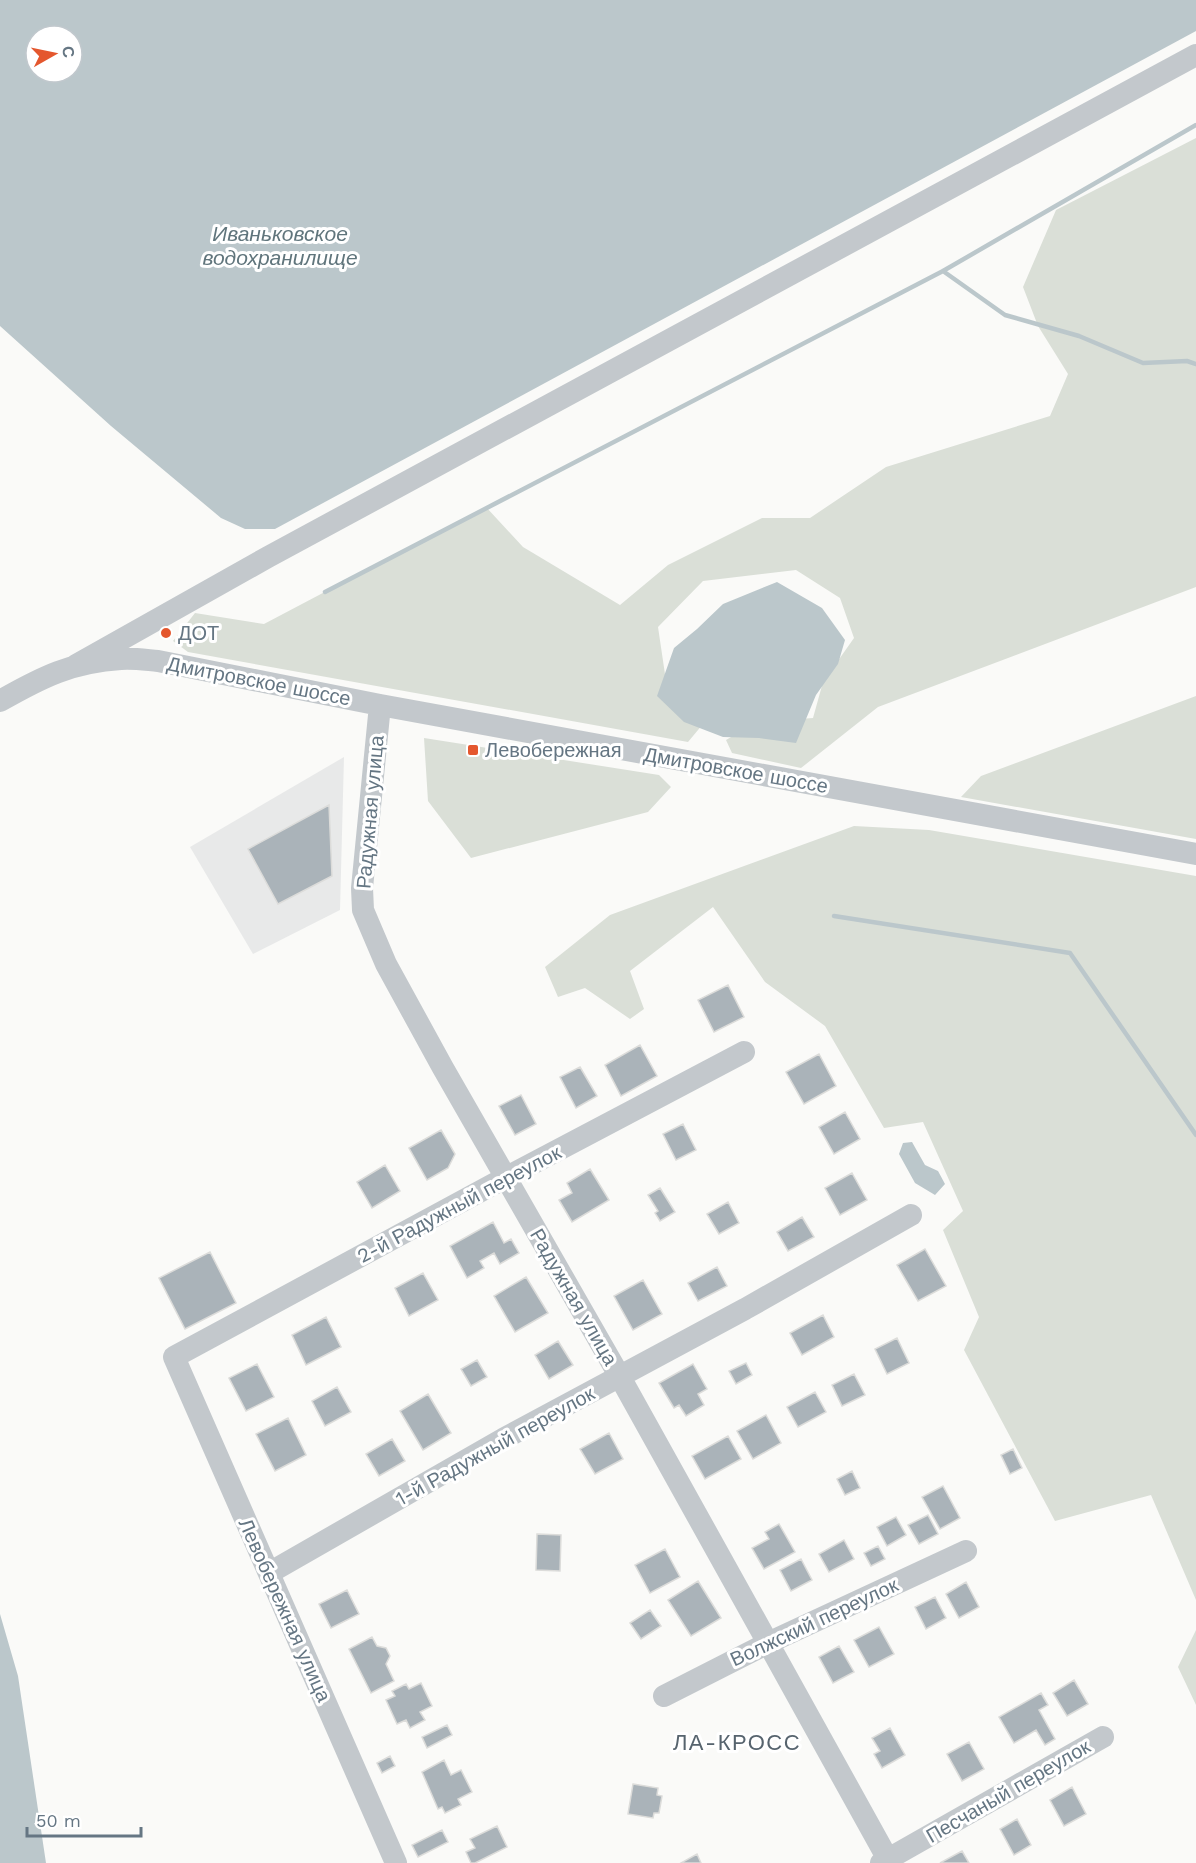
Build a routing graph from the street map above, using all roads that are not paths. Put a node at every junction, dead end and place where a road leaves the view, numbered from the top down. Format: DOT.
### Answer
graph roads {
  1 [pos="1196,54"];
  2 [pos="76,665"];
  3 [pos="0,701"];
  4 [pos="380,705"];
  5 [pos="1196,854"];
  6 [pos="744,1052"];
  7 [pos="505,1178"];
  8 [pos="911,1215"];
  9 [pos="174,1357"];
  10 [pos="620,1377"];
  11 [pos="966,1551"];
  12 [pos="269,1573"];
  13 [pos="768,1643"];
  14 [pos="664,1696"];
  15 [pos="1103,1737"];
  16 [pos="886,1862"];
  17 [pos="396,1863"];
  1 -- 2 [label="street"];
  2 -- 3 [label="street, Дмитровское шоссе"];
  2 -- 4 [label="street, Дмитровское шоссе"];
  4 -- 5 [label="street, Дмитровское шоссе"];
  4 -- 7 [label="street, Радужная улица"];
  6 -- 7 [label="street, 2-й Радужный переулок"];
  7 -- 9 [label="street, 2-й Радужный переулок"];
  7 -- 10 [label="street, Радужная улица"];
  8 -- 10 [label="street, 1-й Радужный переулок"];
  9 -- 12 [label="street, Левобережная улица"];
  10 -- 12 [label="street, 1-й Радужный переулок"];
  10 -- 13 [label="street, Радужная улица"];
  11 -- 13 [label="street, Волжский переулок"];
  12 -- 17 [label="street, Левобережная улица"];
  13 -- 14 [label="street, Волжский переулок"];
  13 -- 16 [label="street, Радужная улица"];
  15 -- 16 [label="street, Песчаный переулок"];
}
